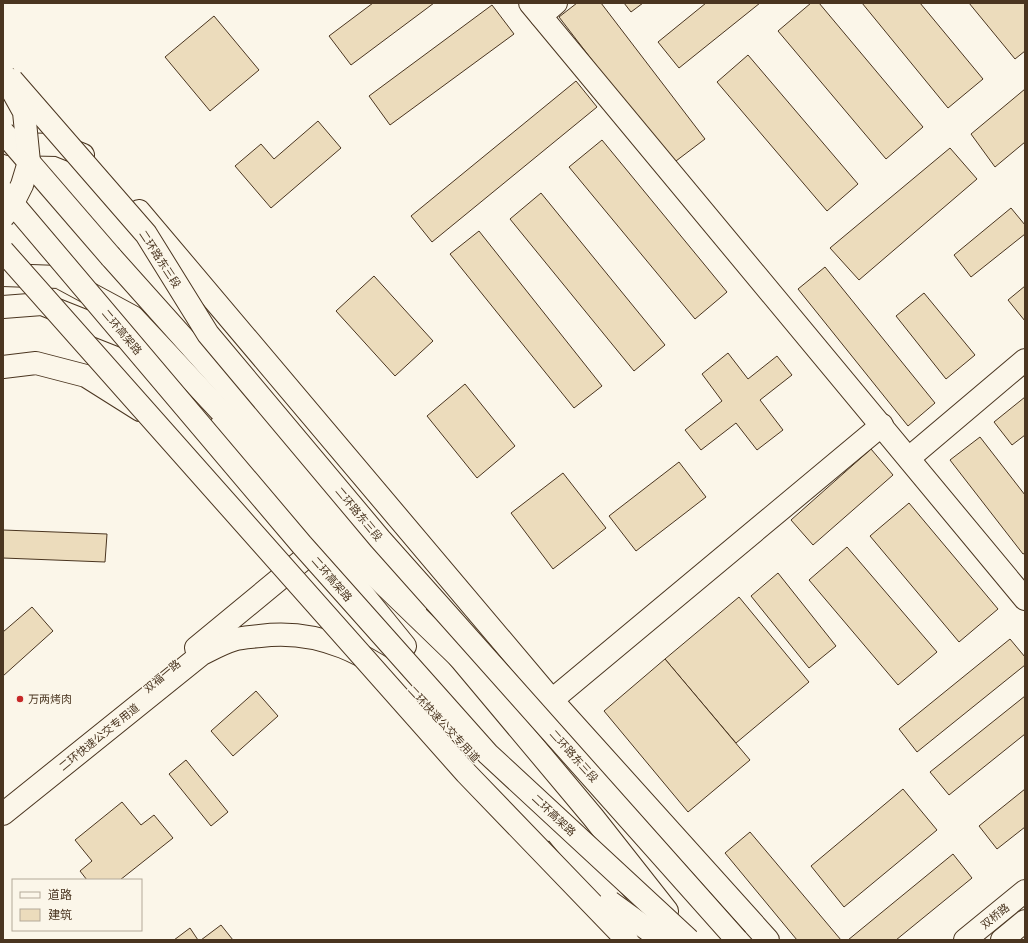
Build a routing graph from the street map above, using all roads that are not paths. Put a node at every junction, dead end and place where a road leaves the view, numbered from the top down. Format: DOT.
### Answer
graph roads {
  1 [pos="542,7"];
  2 [pos="3,70"];
  3 [pos="3,74"];
  4 [pos="3,132"];
  5 [pos="3,144"];
  6 [pos="3,192"];
  7 [pos="3,217"];
  8 [pos="3,251"];
  9 [pos="3,275"];
  10 [pos="3,307"];
  11 [pos="1025,360"];
  12 [pos="3,367"];
  13 [pos="146,414"];
  14 [pos="882,425"];
  15 [pos="909,458"];
  16 [pos="322,544"];
  17 [pos="1025,599"];
  18 [pos="460,658"];
  19 [pos="552,700"];
  20 [pos="3,808"];
  21 [pos="3,814"];
  22 [pos="1025,891"];
  23 [pos="610,902"];
  24 [pos="1025,921"];
  25 [pos="627,940"];
  26 [pos="644,940"];
  27 [pos="662,940"];
  28 [pos="689,940"];
  29 [pos="737,940"];
  30 [pos="768,940"];
  31 [pos="965,940"];
  32 [pos="1002,940"];
  1 -- 14 [label="main road"];
  2 -- 29 [label="main road, 二环路东三段, bridge"];
  3 -- 7 [label="main road, bridge"];
  4 -- 18 [label="main road, 二环路东三段, bridge"];
  5 -- 19 [label="main road"];
  6 -- 28 [label="main road, 二环高架路, bridge"];
  8 -- 13 [label="main road, bridge"];
  9 -- 18 [label="main road, bridge"];
  10 -- 16 [label="main road"];
  11 -- 15 [label="main road"];
  12 -- 13 [label="main road"];
  13 -- 25 [label="main road, bridge"];
  14 -- 15 [label="main road"];
  14 -- 19 [label="main road"];
  15 -- 17 [label="main road"];
  16 -- 20 [label="main road, 双福一路"];
  16 -- 26 [label="main road"];
  18 -- 28 [label="main road, 二环路东三段, bridge"];
  19 -- 30 [label="main road"];
  21 -- 23 [label="main road, 二环快速公交专用道, bridge"];
  22 -- 31 [label="main road, 双桥路"];
  23 -- 26 [label="main road, bridge"];
  23 -- 27 [label="main road, bridge"];
  24 -- 32 [label="main road, 双桥路"];
}
